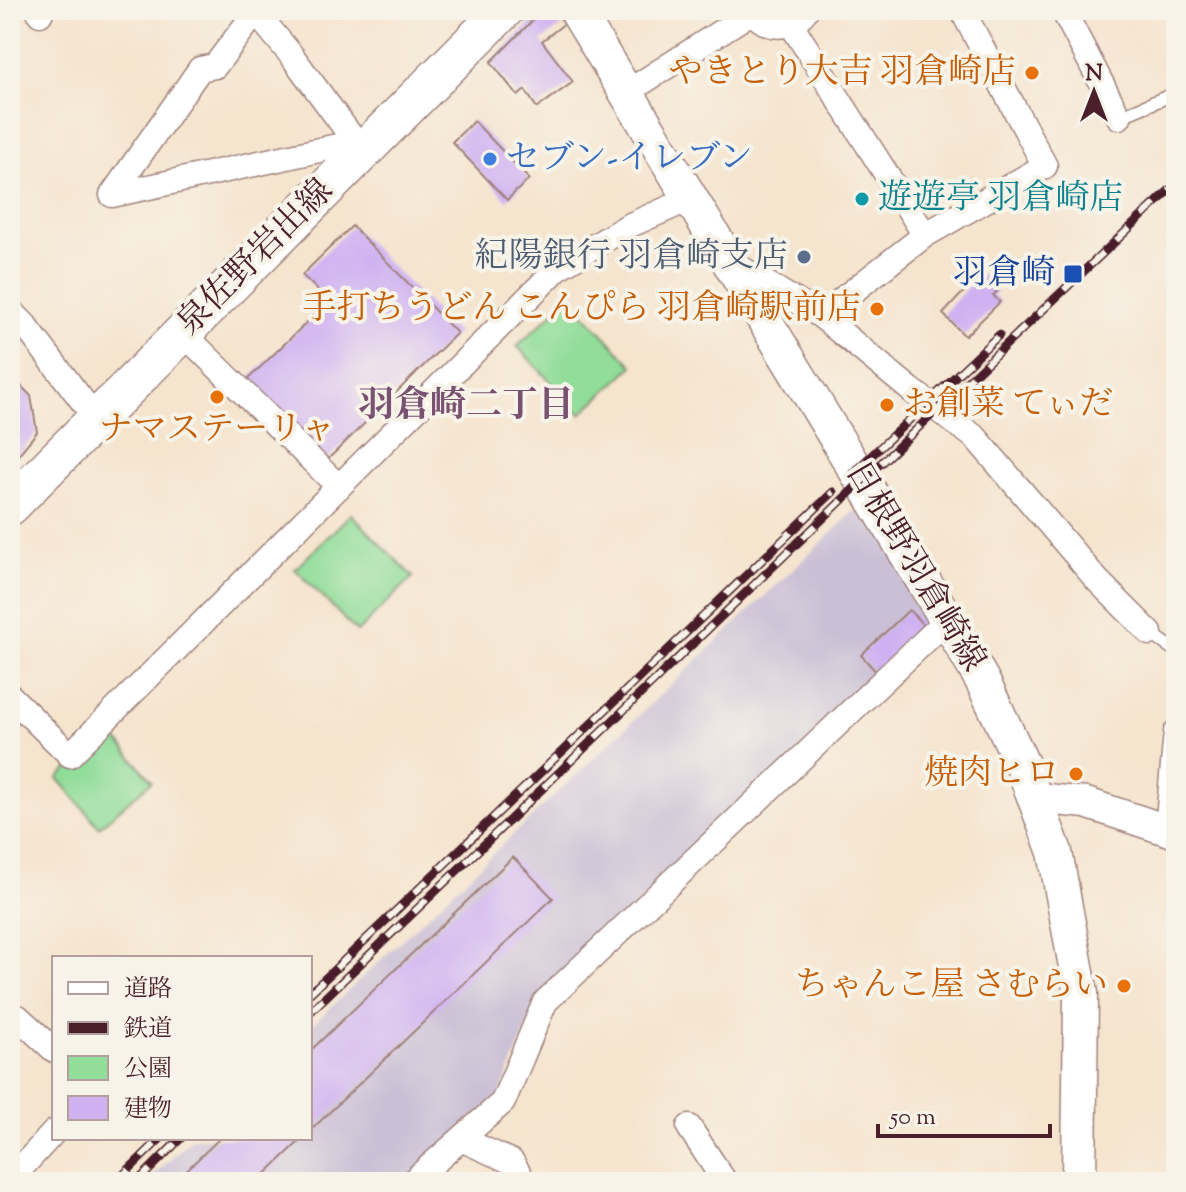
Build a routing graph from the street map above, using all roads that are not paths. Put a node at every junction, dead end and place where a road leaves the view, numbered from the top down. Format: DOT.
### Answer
graph roads {
  1 [pos="504,10"];
  2 [pos="576,10"];
  3 [pos="962,10"];
  4 [pos="1063,10"];
  5 [pos="255,11"];
  6 [pos="753,11"];
  7 [pos="799,17"];
  8 [pos="626,93"];
  9 [pos="1176,93"];
  10 [pos="1119,117"];
  11 [pos="359,147"];
  12 [pos="692,198"];
  13 [pos="925,235"];
  14 [pos="729,260"];
  15 [pos="10,310"];
  16 [pos="821,316"];
  17 [pos="182,332"];
  18 [pos="97,420"];
  19 [pos="339,487"];
  20 [pos="10,506"];
  21 [pos="947,620"];
  22 [pos="1150,633"];
  23 [pos="1176,651"];
  24 [pos="10,696"];
  25 [pos="1176,732"];
  26 [pos="1036,798"];
  27 [pos="1172,831"];
  28 [pos="10,1025"];
  29 [pos="52,1048"];
  30 [pos="689,1127"];
  31 [pos="52,1134"];
  32 [pos="461,1139"];
  33 [pos="10,1180"];
  34 [pos="412,1182"];
  35 [pos="524,1182"];
  36 [pos="725,1182"];
  37 [pos="1079,1182"];
  1 -- 11 [label="main road, 泉佐野岩出線"];
  2 -- 8 [label="main road, 日根野羽倉崎線"];
  3 -- 13 [label="street"];
  4 -- 10 [label="street"];
  5 -- 11 [label="street"];
  5 -- 11 [label="street"];
  6 -- 7 [label="street"];
  6 -- 8 [label="street"];
  7 -- 13 [label="street"];
  8 -- 12 [label="main road, 日根野羽倉崎線"];
  9 -- 10 [label="lane"];
  11 -- 17 [label="main road, 泉佐野岩出線"];
  12 -- 14 [label="main road, 日根野羽倉崎線"];
  12 -- 19 [label="street"];
  13 -- 16 [label="street"];
  14 -- 16 [label="street"];
  14 -- 21 [label="main road, 日根野羽倉崎線"];
  15 -- 18 [label="street"];
  16 -- 22 [label="street"];
  17 -- 18 [label="main road, 泉佐野岩出線"];
  17 -- 19 [label="street"];
  18 -- 20 [label="main road, 泉佐野岩出線"];
  19 -- 24 [label="street"];
  21 -- 26 [label="main road, 日根野羽倉崎線"];
  21 -- 32 [label="street"];
  22 -- 23 [label="lane"];
  25 -- 27 [label="street"];
  26 -- 27 [label="street"];
  26 -- 37 [label="main road, 日根野羽倉崎線"];
  28 -- 29 [label="street"];
  30 -- 36 [label="street"];
  31 -- 33 [label="street"];
  32 -- 34 [label="street"];
  32 -- 35 [label="street"];
}
